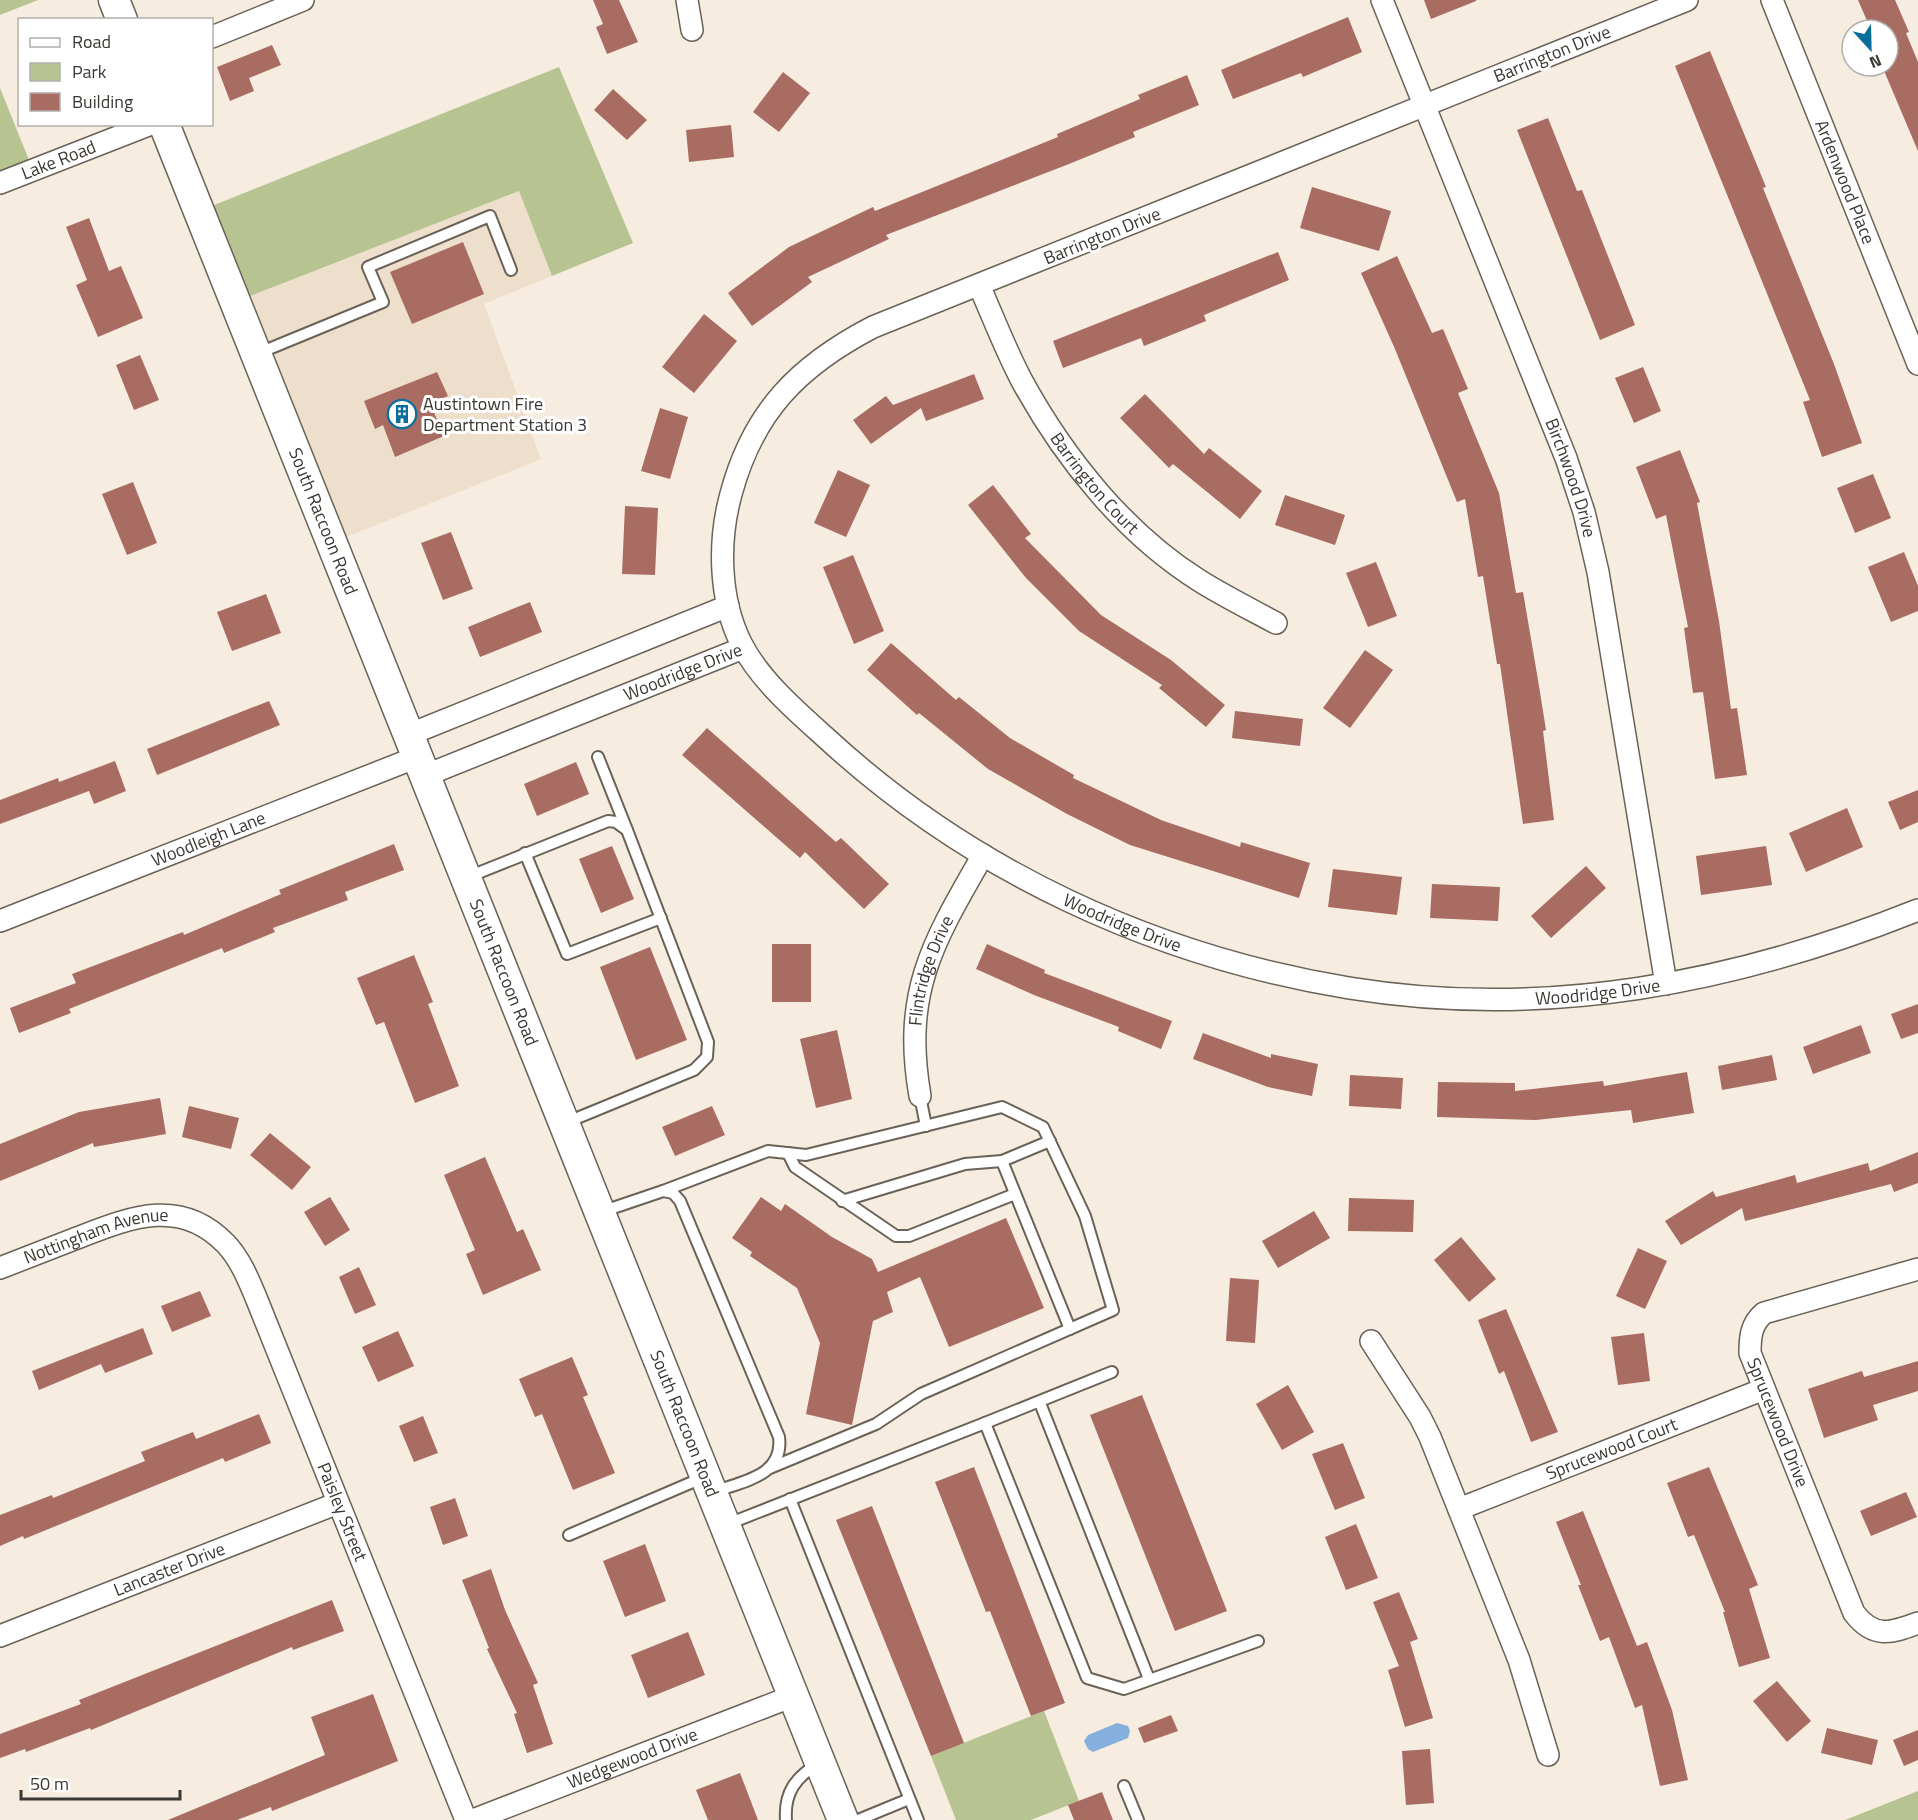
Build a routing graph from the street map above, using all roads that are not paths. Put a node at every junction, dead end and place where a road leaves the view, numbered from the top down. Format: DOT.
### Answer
graph roads {
  1 [pos="114,0"];
  2 [pos="303,0"];
  3 [pos="687,0"];
  4 [pos="1382,0"];
  5 [pos="1687,0"];
  6 [pos="1772,0"];
  7 [pos="121,18"];
  8 [pos="692,30"];
  9 [pos="213,37"];
  10 [pos="1424,106"];
  11 [pos="146,126"];
  12 [pos="165,126"];
  13 [pos="0,183"];
  14 [pos="511,270"];
  15 [pos="979,285"];
  16 [pos="256,354"];
  17 [pos="1918,364"];
  18 [pos="728,606"];
  19 [pos="1276,623"];
  20 [pos="743,648"];
  21 [pos="416,756"];
  22 [pos="598,757"];
  23 [pos="627,830"];
  24 [pos="525,853"];
  25 [pos="983,855"];
  26 [pos="466,878"];
  27 [pos="1918,910"];
  28 [pos="661,918"];
  29 [pos="0,921"];
  30 [pos="1666,984"];
  31 [pos="920,1096"];
  32 [pos="565,1123"];
  33 [pos="926,1126"];
  34 [pos="1050,1141"];
  35 [pos="788,1153"];
  36 [pos="1002,1161"];
  37 [pos="663,1191"];
  38 [pos="1015,1194"];
  39 [pos="842,1200"];
  40 [pos="601,1212"];
  41 [pos="193,1221"];
  42 [pos="0,1268"];
  43 [pos="1918,1269"];
  44 [pos="1070,1329"];
  45 [pos="1371,1341"];
  46 [pos="1112,1372"];
  47 [pos="1764,1389"];
  48 [pos="1040,1403"];
  49 [pos="985,1423"];
  50 [pos="770,1468"];
  51 [pos="709,1485"];
  52 [pos="790,1499"];
  53 [pos="338,1503"];
  54 [pos="1459,1509"];
  55 [pos="725,1526"];
  56 [pos="569,1535"];
  57 [pos="1918,1623"];
  58 [pos="0,1636"];
  59 [pos="1258,1641"];
  60 [pos="1149,1679"];
  61 [pos="793,1696"];
  62 [pos="1548,1755"];
  63 [pos="820,1762"];
  64 [pos="1124,1786"];
  65 [pos="909,1799"];
  66 [pos="466,1820"];
  67 [pos="473,1820"];
  68 [pos="786,1820"];
  69 [pos="843,1820"];
  70 [pos="858,1820"];
  71 [pos="918,1820"];
  72 [pos="1138,1820"];
  1 -- 7 [label="street"];
  2 -- 9 [label="street"];
  3 -- 8 [label="street"];
  4 -- 10 [label="street, Birchwood Drive"];
  5 -- 10 [label="street, Barrington Drive"];
  6 -- 17 [label="street, Ardenwood Place"];
  10 -- 15 [label="street, Barrington Drive"];
  10 -- 30 [label="street, Birchwood Drive"];
  11 -- 13 [label="street, Lake Road"];
  12 -- 16 [label="street, South Raccoon Road"];
  14 -- 16 [label="lane"];
  15 -- 18 [label="street, Barrington Drive"];
  15 -- 19 [label="street, Barrington Court"];
  16 -- 21 [label="street, South Raccoon Road"];
  18 -- 20 [label="street, Barrington Drive"];
  18 -- 21 [label="street"];
  20 -- 21 [label="street, Woodridge Drive"];
  20 -- 25 [label="street, Woodridge Drive"];
  21 -- 26 [label="street, South Raccoon Road"];
  21 -- 29 [label="street, Woodleigh Lane"];
  22 -- 23 [label="lane"];
  23 -- 24 [label="lane"];
  23 -- 28 [label="lane"];
  24 -- 26 [label="lane"];
  24 -- 28 [label="lane"];
  25 -- 30 [label="street, Woodridge Drive"];
  25 -- 31 [label="street, Flintridge Drive"];
  26 -- 32 [label="street, South Raccoon Road"];
  27 -- 30 [label="street, Woodridge Drive"];
  28 -- 32 [label="lane"];
  31 -- 33 [label="lane"];
  32 -- 40 [label="street, South Raccoon Road"];
  33 -- 34 [label="lane"];
  33 -- 35 [label="lane"];
  34 -- 36 [label="lane"];
  34 -- 44 [label="lane"];
  35 -- 37 [label="lane"];
  35 -- 39 [label="lane"];
  36 -- 38 [label="lane"];
  36 -- 39 [label="lane"];
  37 -- 40 [label="lane"];
  37 -- 50 [label="lane"];
  38 -- 39 [label="lane"];
  38 -- 44 [label="lane"];
  40 -- 51 [label="street, South Raccoon Road"];
  41 -- 42 [label="street, Nottingham Avenue"];
  41 -- 53 [label="street, Paisley Street"];
  43 -- 47 [label="street, Sprucewood Drive"];
  44 -- 50 [label="lane"];
  45 -- 54 [label="street"];
  46 -- 48 [label="lane"];
  47 -- 54 [label="street, Sprucewood Court"];
  47 -- 57 [label="street, Sprucewood Drive"];
  48 -- 49 [label="lane"];
  48 -- 60 [label="lane"];
  49 -- 52 [label="lane"];
  49 -- 60 [label="lane"];
  50 -- 51 [label="lane"];
  51 -- 55 [label="street, South Raccoon Road"];
  51 -- 56 [label="lane"];
  52 -- 55 [label="lane"];
  52 -- 65 [label="lane"];
  53 -- 58 [label="street, Lancaster Drive"];
  53 -- 66 [label="street, Paisley Street"];
  54 -- 62 [label="street"];
  55 -- 61 [label="street, South Raccoon Road"];
  59 -- 60 [label="lane"];
  61 -- 63 [label="street, South Raccoon Road"];
  61 -- 67 [label="street, Wedgewood Drive"];
  63 -- 68 [label="lane"];
  63 -- 69 [label="street, South Raccoon Road"];
  64 -- 72 [label="lane"];
  65 -- 70 [label="lane"];
  65 -- 71 [label="lane"];
}
